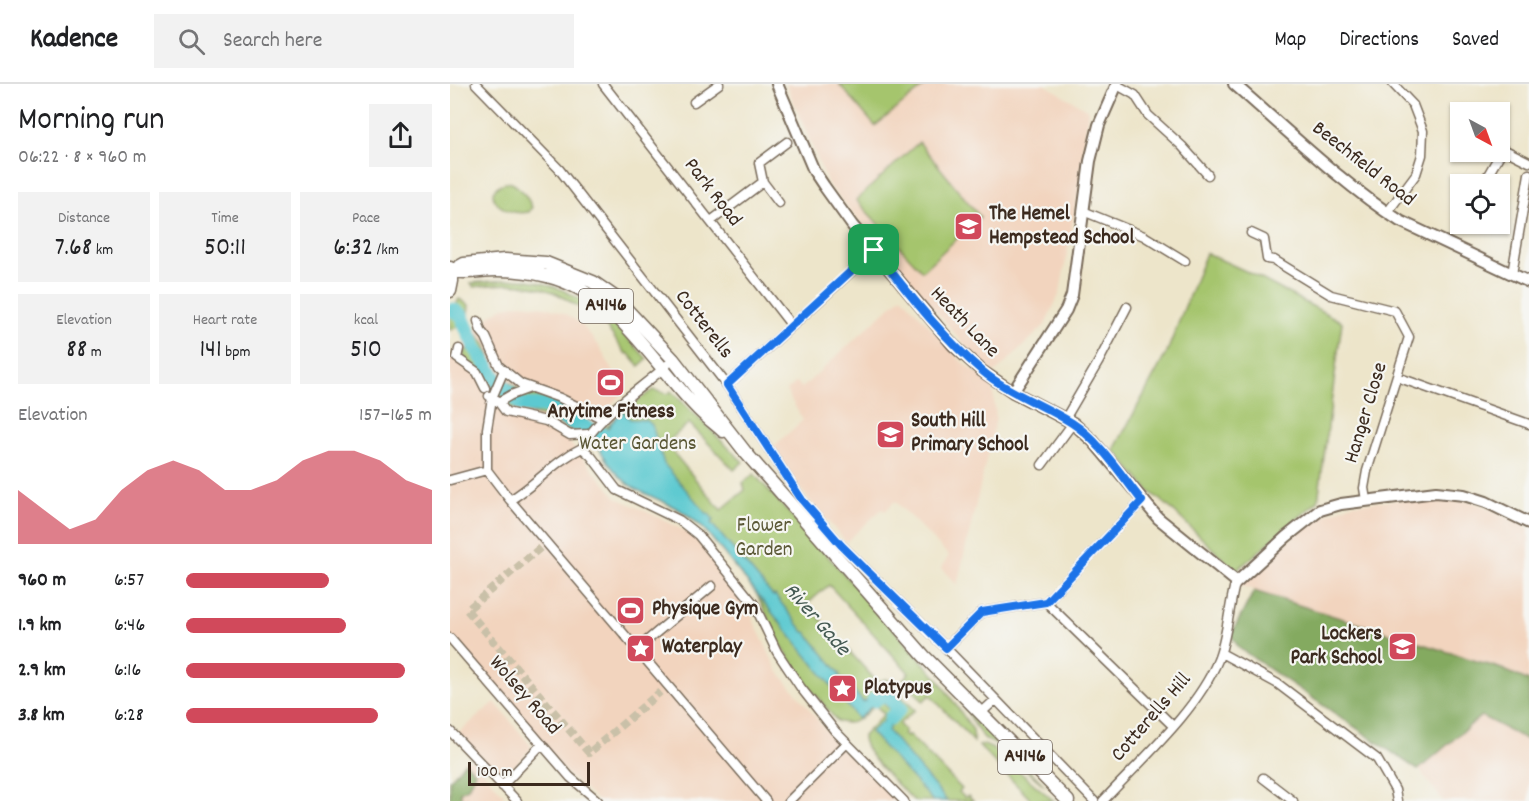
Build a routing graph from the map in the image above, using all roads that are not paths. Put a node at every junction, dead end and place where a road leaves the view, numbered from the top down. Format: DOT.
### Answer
graph roads {
  1 [pos="476,84"];
  2 [pos="603,84"];
  3 [pos="718,84"];
  4 [pos="777,84"];
  5 [pos="1234,84"];
  6 [pos="1393,84"];
  7 [pos="1117,85"];
  8 [pos="694,102"];
  9 [pos="787,142"];
  10 [pos="1529,162"];
  11 [pos="1489,174"];
  12 [pos="1529,174"];
  13 [pos="1208,175"];
  14 [pos="763,182"];
  15 [pos="779,203"];
  16 [pos="1083,211"];
  17 [pos="1387,213"];
  18 [pos="711,220"];
  19 [pos="1251,233"];
  20 [pos="874,250"];
  21 [pos="1185,261"];
  22 [pos="451,270"];
  23 [pos="1512,274"];
  24 [pos="1529,282"];
  25 [pos="450,291"];
  26 [pos="1127,307"];
  27 [pos="478,321"];
  28 [pos="792,326"];
  29 [pos="459,349"];
  30 [pos="674,359"];
  31 [pos="664,368"];
  32 [pos="504,370"];
  33 [pos="1397,377"];
  34 [pos="727,385"];
  35 [pos="530,388"];
  36 [pos="1013,392"];
  37 [pos="491,395"];
  38 [pos="603,419"];
  39 [pos="1069,421"];
  40 [pos="1529,424"];
  41 [pos="588,434"];
  42 [pos="582,448"];
  43 [pos="746,453"];
  44 [pos="1042,465"];
  45 [pos="487,470"];
  46 [pos="450,480"];
  47 [pos="510,500"];
  48 [pos="1366,500"];
  49 [pos="1142,501"];
  50 [pos="1529,523"];
  51 [pos="1237,582"];
  52 [pos="712,586"];
  53 [pos="1046,602"];
  54 [pos="450,638"];
  55 [pos="946,648"];
  56 [pos="637,649"];
  57 [pos="1221,653"];
  58 [pos="669,685"];
  59 [pos="660,692"];
  60 [pos="995,700"];
  61 [pos="981,712"];
  62 [pos="1173,726"];
  63 [pos="450,731"];
  64 [pos="847,743"];
  65 [pos="542,744"];
  66 [pos="1263,778"];
  67 [pos="502,786"];
  68 [pos="517,801"];
  69 [pos="598,801"];
  70 [pos="766,801"];
  71 [pos="789,801"];
  72 [pos="904,801"];
  73 [pos="1068,801"];
  74 [pos="1094,801"];
  75 [pos="1103,801"];
  76 [pos="1293,801"];
  77 [pos="1397,801"];
  1 -- 34 [label="street, Cotterells"];
  2 -- 18 [label="street, Park Road"];
  3 -- 8 [label="street"];
  4 -- 20 [label="street, Heath Lane"];
  5 -- 17 [label="street, Beechfield Road"];
  6 -- 17 [label="street"];
  7 -- 13 [label="street"];
  7 -- 16 [label="street"];
  9 -- 14 [label="street"];
  10 -- 11 [label="street"];
  12 -- 23 [label="street"];
  14 -- 15 [label="street"];
  14 -- 18 [label="street"];
  16 -- 21 [label="street"];
  16 -- 36 [label="street"];
  17 -- 23 [label="street, Beechfield Road"];
  18 -- 28 [label="street, Park Road"];
  19 -- 33 [label="street, Hanger Close"];
  20 -- 28 [label="street"];
  20 -- 36 [label="street, Heath Lane"];
  22 -- 25 [label="main road"];
  22 -- 30 [label="main road, A4146"];
  22 -- 31 [label="main road, A4146"];
  23 -- 24 [label="street, Beechfield Road"];
  26 -- 39 [label="street"];
  27 -- 32 [label="street"];
  28 -- 34 [label="street"];
  29 -- 37 [label="street"];
  30 -- 31 [label="street"];
  30 -- 43 [label="main road, A4146"];
  31 -- 38 [label="street"];
  31 -- 43 [label="main road, A4146"];
  32 -- 35 [label="street"];
  32 -- 37 [label="street"];
  33 -- 40 [label="street"];
  33 -- 48 [label="street, Hanger Close"];
  34 -- 55 [label="street, Cotterells"];
  35 -- 37 [label="street"];
  35 -- 38 [label="street"];
  36 -- 39 [label="street, Heath Lane"];
  37 -- 41 [label="street"];
  37 -- 45 [label="street"];
  38 -- 41 [label="street"];
  39 -- 44 [label="street"];
  39 -- 49 [label="street, Heath Lane"];
  41 -- 42 [label="street"];
  42 -- 47 [label="street"];
  42 -- 64 [label="street"];
  43 -- 61 [label="main road, A4146"];
  45 -- 46 [label="street"];
  45 -- 47 [label="street"];
  47 -- 56 [label="street"];
  48 -- 50 [label="street"];
  48 -- 51 [label="street"];
  49 -- 51 [label="street, Heath Lane"];
  49 -- 53 [label="street"];
  51 -- 57 [label="street, Cotterells Hill"];
  52 -- 56 [label="street"];
  53 -- 55 [label="street"];
  53 -- 62 [label="street"];
  54 -- 65 [label="street, Wolsey Road"];
  55 -- 60 [label="street, Cotterells"];
  56 -- 58 [label="street"];
  57 -- 62 [label="street, Cotterells Hill"];
  57 -- 77 [label="street"];
  58 -- 59 [label="street"];
  58 -- 70 [label="street"];
  60 -- 61 [label="street"];
  60 -- 74 [label="street, Cotterells"];
  61 -- 73 [label="main road, A4146"];
  62 -- 75 [label="street, Cotterells Hill"];
  63 -- 67 [label="street"];
  64 -- 71 [label="street"];
  64 -- 72 [label="street"];
  65 -- 67 [label="street"];
  65 -- 69 [label="street, Wolsey Road"];
  66 -- 76 [label="street"];
  67 -- 68 [label="street"];
}
